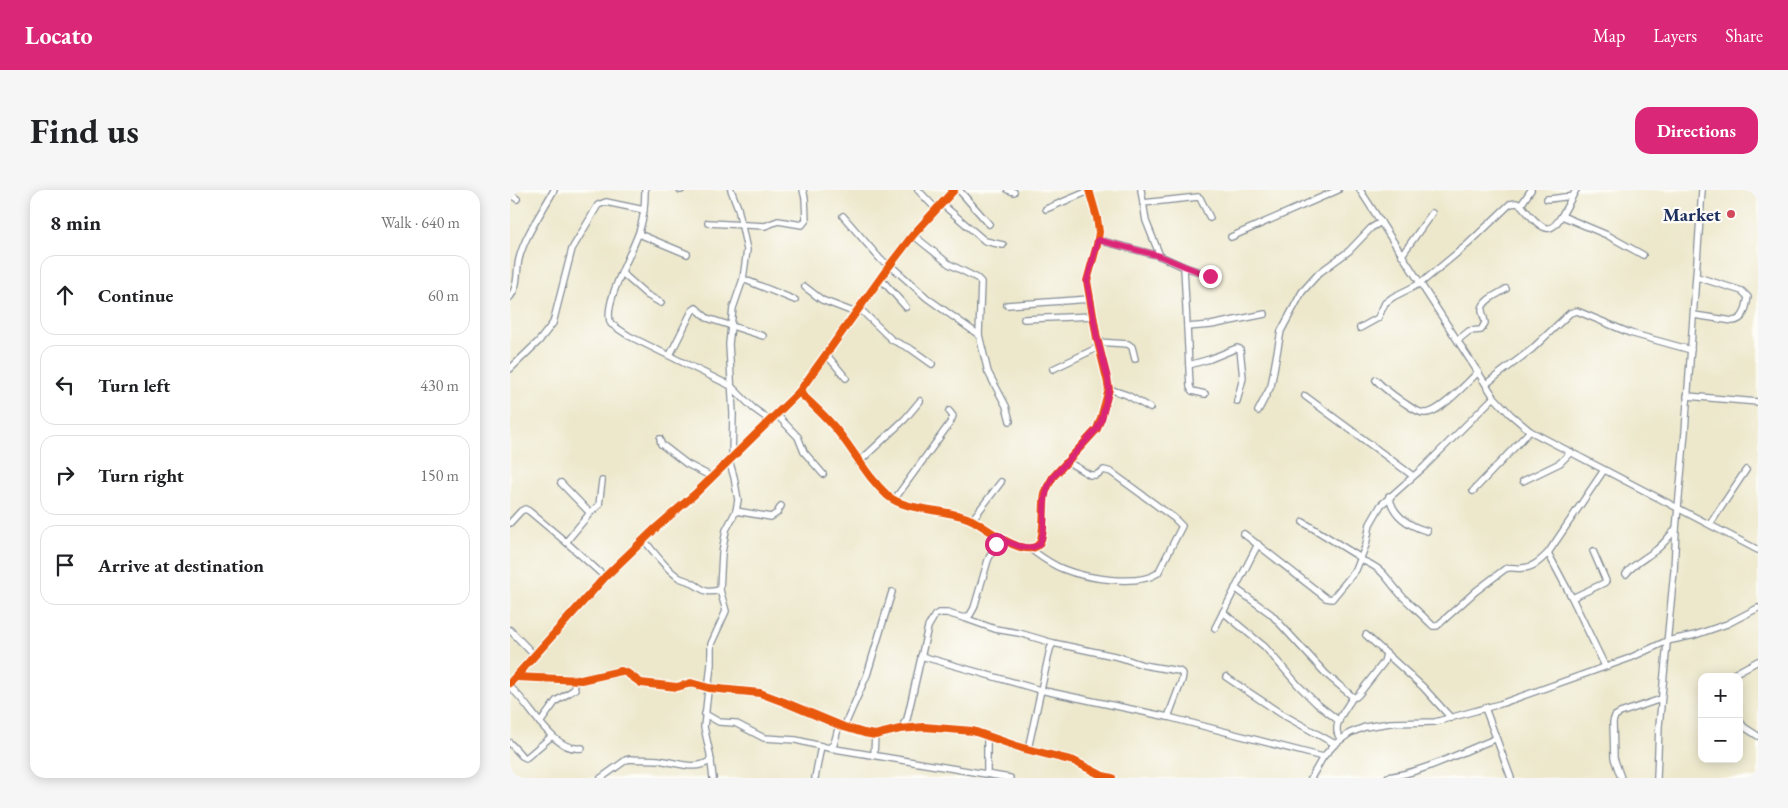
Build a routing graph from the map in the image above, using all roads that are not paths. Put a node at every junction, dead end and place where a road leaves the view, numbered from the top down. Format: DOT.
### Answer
graph roads {
  1 [pos="554,190"];
  2 [pos="645,190"];
  3 [pos="731,190"];
  4 [pos="803,190"];
  5 [pos="918,190"];
  6 [pos="954,190"];
  7 [pos="959,190"];
  8 [pos="1141,190"];
  9 [pos="1338,190"];
  10 [pos="1360,190"];
  11 [pos="1531,190"];
  12 [pos="1576,190"];
  13 [pos="1702,190"];
  14 [pos="1089,191"];
  15 [pos="510,194"];
  16 [pos="1572,197"];
  17 [pos="517,199"];
  18 [pos="1547,199"];
  19 [pos="1143,203"];
  20 [pos="942,204"];
  21 [pos="1521,205"];
  22 [pos="1046,209"];
  23 [pos="644,210"];
  24 [pos="936,210"];
  25 [pos="1432,213"];
  26 [pos="843,216"];
  27 [pos="1562,216"];
  28 [pos="1210,218"];
  29 [pos="1381,222"];
  30 [pos="708,223"];
  31 [pos="989,224"];
  32 [pos="742,225"];
  33 [pos="639,234"];
  34 [pos="913,235"];
  35 [pos="1231,237"];
  36 [pos="1098,240"];
  37 [pos="1003,244"];
  38 [pos="687,254"];
  39 [pos="1402,255"];
  40 [pos="1643,255"];
  41 [pos="1160,256"];
  42 [pos="890,265"];
  43 [pos="1184,266"];
  44 [pos="622,273"];
  45 [pos="1210,276"];
  46 [pos="1696,277"];
  47 [pos="880,278"];
  48 [pos="742,279"];
  49 [pos="1421,283"];
  50 [pos="805,287"];
  51 [pos="1506,289"];
  52 [pos="510,297"];
  53 [pos="1090,299"];
  54 [pos="795,300"];
  55 [pos="661,303"];
  56 [pos="1007,305"];
  57 [pos="906,307"];
  58 [pos="857,310"];
  59 [pos="1265,314"];
  60 [pos="1694,315"];
  61 [pos="1093,316"];
  62 [pos="1024,319"];
  63 [pos="730,326"];
  64 [pos="1187,327"];
  65 [pos="1360,328"];
  66 [pos="979,335"];
  67 [pos="763,336"];
  68 [pos="1458,340"];
  69 [pos="1098,344"];
  70 [pos="1691,350"];
  71 [pos="826,354"];
  72 [pos="670,355"];
  73 [pos="1135,359"];
  74 [pos="932,364"];
  75 [pos="1188,365"];
  76 [pos="510,369"];
  77 [pos="1053,369"];
  78 [pos="1478,372"];
  79 [pos="846,378"];
  80 [pos="1376,380"];
  81 [pos="1486,384"];
  82 [pos="731,386"];
  83 [pos="1109,390"];
  84 [pos="799,392"];
  85 [pos="1205,394"];
  86 [pos="1305,396"];
  87 [pos="1687,396"];
  88 [pos="1494,397"];
  89 [pos="920,401"];
  90 [pos="1237,401"];
  91 [pos="1758,402"];
  92 [pos="1150,408"];
  93 [pos="949,410"];
  94 [pos="1258,411"];
  95 [pos="777,415"];
  96 [pos="771,421"];
  97 [pos="1010,421"];
  98 [pos="1530,431"];
  99 [pos="660,438"];
  100 [pos="1571,452"];
  101 [pos="730,459"];
  102 [pos="1068,462"];
  103 [pos="858,463"];
  104 [pos="723,466"];
  105 [pos="732,469"];
  106 [pos="1604,470"];
  107 [pos="1746,470"];
  108 [pos="823,474"];
  109 [pos="1413,476"];
  110 [pos="712,477"];
  111 [pos="1523,481"];
  112 [pos="602,482"];
  113 [pos="1001,482"];
  114 [pos="561,484"];
  115 [pos="1473,491"];
  116 [pos="1389,496"];
  117 [pos="894,500"];
  118 [pos="781,506"];
  119 [pos="1678,507"];
  120 [pos="736,511"];
  121 [pos="590,513"];
  122 [pos="972,520"];
  123 [pos="1303,522"];
  124 [pos="510,523"];
  125 [pos="1710,524"];
  126 [pos="1676,529"];
  127 [pos="1426,531"];
  128 [pos="1244,534"];
  129 [pos="999,538"];
  130 [pos="644,540"];
  131 [pos="566,542"];
  132 [pos="1258,544"];
  133 [pos="1029,548"];
  134 [pos="1758,550"];
  135 [pos="1593,552"];
  136 [pos="1548,553"];
  137 [pos="1361,559"];
  138 [pos="1626,574"];
  139 [pos="605,577"];
  140 [pos="1235,588"];
  141 [pos="720,590"];
  142 [pos="892,592"];
  143 [pos="1572,598"];
  144 [pos="1758,608"];
  145 [pos="1223,612"];
  146 [pos="967,616"];
  147 [pos="1215,628"];
  148 [pos="510,630"];
  149 [pos="1366,635"];
  150 [pos="1046,641"];
  151 [pos="1667,641"];
  152 [pos="1054,643"];
  153 [pos="1050,649"];
  154 [pos="1386,654"];
  155 [pos="535,656"];
  156 [pos="921,656"];
  157 [pos="1392,660"];
  158 [pos="1758,661"];
  159 [pos="1384,662"];
  160 [pos="1605,666"];
  161 [pos="1736,673"];
  162 [pos="516,677"];
  163 [pos="1226,677"];
  164 [pos="573,680"];
  165 [pos="510,683"];
  166 [pos="510,687"];
  167 [pos="708,688"];
  168 [pos="1040,690"];
  169 [pos="1353,697"];
  170 [pos="1661,699"];
  171 [pos="1485,708"];
  172 [pos="705,714"];
  173 [pos="1168,718"];
  174 [pos="1451,718"];
  175 [pos="907,719"];
  176 [pos="1338,721"];
  177 [pos="540,723"];
  178 [pos="842,726"];
  179 [pos="1743,726"];
  180 [pos="916,727"];
  181 [pos="900,729"];
  182 [pos="875,735"];
  183 [pos="987,735"];
  184 [pos="552,736"];
  185 [pos="1758,736"];
  186 [pos="1495,738"];
  187 [pos="1341,739"];
  188 [pos="510,743"];
  189 [pos="834,744"];
  190 [pos="1334,744"];
  191 [pos="821,746"];
  192 [pos="582,748"];
  193 [pos="829,748"];
  194 [pos="1028,749"];
  195 [pos="839,750"];
  196 [pos="874,755"];
  197 [pos="1323,757"];
  198 [pos="711,760"];
  199 [pos="987,774"];
  200 [pos="1102,776"];
  201 [pos="1388,777"];
  202 [pos="601,778"];
  203 [pos="713,778"];
  204 [pos="815,778"];
  205 [pos="1010,778"];
  206 [pos="1112,778"];
  207 [pos="1311,778"];
  208 [pos="1511,778"];
  209 [pos="1621,778"];
  210 [pos="1657,778"];
  1 -- 52 [label="street"];
  2 -- 23 [label="street"];
  3 -- 32 [label="street"];
  4 -- 32 [label="street"];
  5 -- 24 [label="street"];
  6 -- 20 [label="street"];
  7 -- 31 [label="street"];
  8 -- 19 [label="street"];
  9 -- 35 [label="street"];
  10 -- 29 [label="street"];
  11 -- 21 [label="street"];
  12 -- 16 [label="street"];
  13 -- 46 [label="street"];
  14 -- 22 [label="street"];
  14 -- 36 [label="street"];
  15 -- 17 [label="street"];
  16 -- 18 [label="street"];
  16 -- 27 [label="street"];
  19 -- 28 [label="street"];
  19 -- 41 [label="street"];
  20 -- 24 [label="street"];
  20 -- 37 [label="street"];
  21 -- 27 [label="street"];
  21 -- 49 [label="street"];
  23 -- 33 [label="street"];
  23 -- 76 [label="street"];
  24 -- 34 [label="street"];
  25 -- 39 [label="street"];
  26 -- 42 [label="street"];
  27 -- 40 [label="street"];
  29 -- 39 [label="street"];
  29 -- 94 [label="street"];
  30 -- 32 [label="street"];
  32 -- 48 [label="street"];
  33 -- 38 [label="street"];
  33 -- 44 [label="street"];
  34 -- 42 [label="street"];
  34 -- 66 [label="street"];
  36 -- 41 [label="street"];
  36 -- 53 [label="street"];
  39 -- 49 [label="street"];
  41 -- 43 [label="street"];
  42 -- 47 [label="street"];
  42 -- 66 [label="street"];
  43 -- 45 [label="street"];
  43 -- 64 [label="street"];
  44 -- 55 [label="street"];
  44 -- 72 [label="street"];
  46 -- 60 [label="street"];
  46 -- 60 [label="street"];
  47 -- 57 [label="street"];
  47 -- 58 [label="street"];
  48 -- 54 [label="street"];
  48 -- 63 [label="street"];
  49 -- 65 [label="street"];
  49 -- 68 [label="street"];
  50 -- 58 [label="street"];
  51 -- 68 [label="street"];
  53 -- 56 [label="street"];
  53 -- 61 [label="street"];
  58 -- 71 [label="street"];
  58 -- 74 [label="street"];
  59 -- 64 [label="street"];
  60 -- 70 [label="street"];
  61 -- 62 [label="street"];
  61 -- 69 [label="street"];
  63 -- 67 [label="street"];
  63 -- 72 [label="street"];
  63 -- 82 [label="street"];
  64 -- 75 [label="street"];
  66 -- 97 [label="street"];
  68 -- 78 [label="street"];
  69 -- 73 [label="street"];
  69 -- 77 [label="street"];
  69 -- 83 [label="street"];
  70 -- 81 [label="street"];
  70 -- 87 [label="street"];
  71 -- 79 [label="street"];
  71 -- 84 [label="street"];
  72 -- 82 [label="street"];
  75 -- 85 [label="street"];
  75 -- 90 [label="street"];
  78 -- 80 [label="street"];
  78 -- 81 [label="street"];
  81 -- 88 [label="street"];
  82 -- 96 [label="street"];
  82 -- 101 [label="street"];
  83 -- 92 [label="street"];
  83 -- 102 [label="street"];
  84 -- 95 [label="street"];
  84 -- 103 [label="street"];
  86 -- 109 [label="street"];
  87 -- 91 [label="street"];
  87 -- 119 [label="street"];
  88 -- 98 [label="street"];
  88 -- 109 [label="street"];
  89 -- 103 [label="street"];
  93 -- 117 [label="street"];
  95 -- 96 [label="street"];
  95 -- 108 [label="street"];
  96 -- 101 [label="street"];
  98 -- 100 [label="street"];
  98 -- 115 [label="street"];
  99 -- 110 [label="street"];
  100 -- 106 [label="street"];
  100 -- 111 [label="street"];
  101 -- 104 [label="street"];
  101 -- 105 [label="street"];
  102 -- 133 [label="street"];
  102 -- 133 [label="street"];
  103 -- 117 [label="street"];
  104 -- 105 [label="street"];
  104 -- 110 [label="street"];
  105 -- 120 [label="street"];
  106 -- 119 [label="street"];
  106 -- 136 [label="street"];
  107 -- 125 [label="street"];
  109 -- 116 [label="street"];
  110 -- 130 [label="street"];
  112 -- 121 [label="street"];
  113 -- 122 [label="street"];
  114 -- 121 [label="street"];
  116 -- 127 [label="street"];
  116 -- 137 [label="street"];
  117 -- 122 [label="street"];
  118 -- 120 [label="street"];
  119 -- 125 [label="street"];
  119 -- 126 [label="street"];
  120 -- 141 [label="street"];
  121 -- 131 [label="street"];
  122 -- 129 [label="street"];
  123 -- 137 [label="street"];
  124 -- 131 [label="street"];
  125 -- 134 [label="street"];
  126 -- 138 [label="street"];
  126 -- 151 [label="street"];
  128 -- 132 [label="street"];
  129 -- 133 [label="street"];
  129 -- 146 [label="street"];
  130 -- 139 [label="street"];
  130 -- 141 [label="street"];
  131 -- 139 [label="street"];
  132 -- 137 [label="street"];
  132 -- 140 [label="street"];
  135 -- 143 [label="street"];
  136 -- 137 [label="street"];
  136 -- 143 [label="street"];
  139 -- 155 [label="street"];
  140 -- 145 [label="street"];
  140 -- 169 [label="street"];
  141 -- 167 [label="street"];
  142 -- 178 [label="street"];
  143 -- 160 [label="street"];
  144 -- 151 [label="street"];
  145 -- 147 [label="street"];
  145 -- 176 [label="street"];
  146 -- 150 [label="street"];
  146 -- 156 [label="street"];
  148 -- 155 [label="street"];
  149 -- 154 [label="street"];
  150 -- 152 [label="street"];
  150 -- 153 [label="street"];
  151 -- 160 [label="street"];
  151 -- 170 [label="street"];
  152 -- 153 [label="street"];
  152 -- 173 [label="street"];
  153 -- 168 [label="street"];
  154 -- 157 [label="street"];
  154 -- 159 [label="street"];
  155 -- 162 [label="street"];
  156 -- 168 [label="street"];
  156 -- 175 [label="street"];
  157 -- 159 [label="street"];
  157 -- 174 [label="street"];
  158 -- 161 [label="street"];
  159 -- 169 [label="street"];
  160 -- 171 [label="street"];
  162 -- 164 [label="street"];
  162 -- 165 [label="street"];
  163 -- 190 [label="street"];
  164 -- 167 [label="street"];
  164 -- 177 [label="street"];
  166 -- 177 [label="street"];
  167 -- 172 [label="street"];
  167 -- 178 [label="street"];
  168 -- 173 [label="street"];
  168 -- 194 [label="street"];
  169 -- 176 [label="street"];
  170 -- 209 [label="street"];
  170 -- 210 [label="street"];
  171 -- 174 [label="street"];
  171 -- 186 [label="street"];
  172 -- 191 [label="street"];
  172 -- 198 [label="street"];
  173 -- 197 [label="street"];
  174 -- 187 [label="street"];
  175 -- 180 [label="street"];
  175 -- 181 [label="street"];
  176 -- 187 [label="street"];
  177 -- 184 [label="street"];
  178 -- 182 [label="street"];
  178 -- 189 [label="street"];
  179 -- 185 [label="street"];
  180 -- 181 [label="street"];
  180 -- 183 [label="street"];
  181 -- 182 [label="street"];
  182 -- 196 [label="street"];
  183 -- 194 [label="street"];
  183 -- 199 [label="street"];
  184 -- 188 [label="street"];
  184 -- 192 [label="street"];
  186 -- 201 [label="street"];
  186 -- 208 [label="street"];
  187 -- 190 [label="street"];
  189 -- 193 [label="street"];
  189 -- 195 [label="street"];
  190 -- 197 [label="street"];
  191 -- 193 [label="street"];
  191 -- 204 [label="street"];
  193 -- 195 [label="street"];
  194 -- 200 [label="street"];
  195 -- 196 [label="street"];
  196 -- 199 [label="street"];
  197 -- 207 [label="street"];
  198 -- 202 [label="street"];
  198 -- 203 [label="street"];
  199 -- 205 [label="street"];
  200 -- 206 [label="street"];
}
